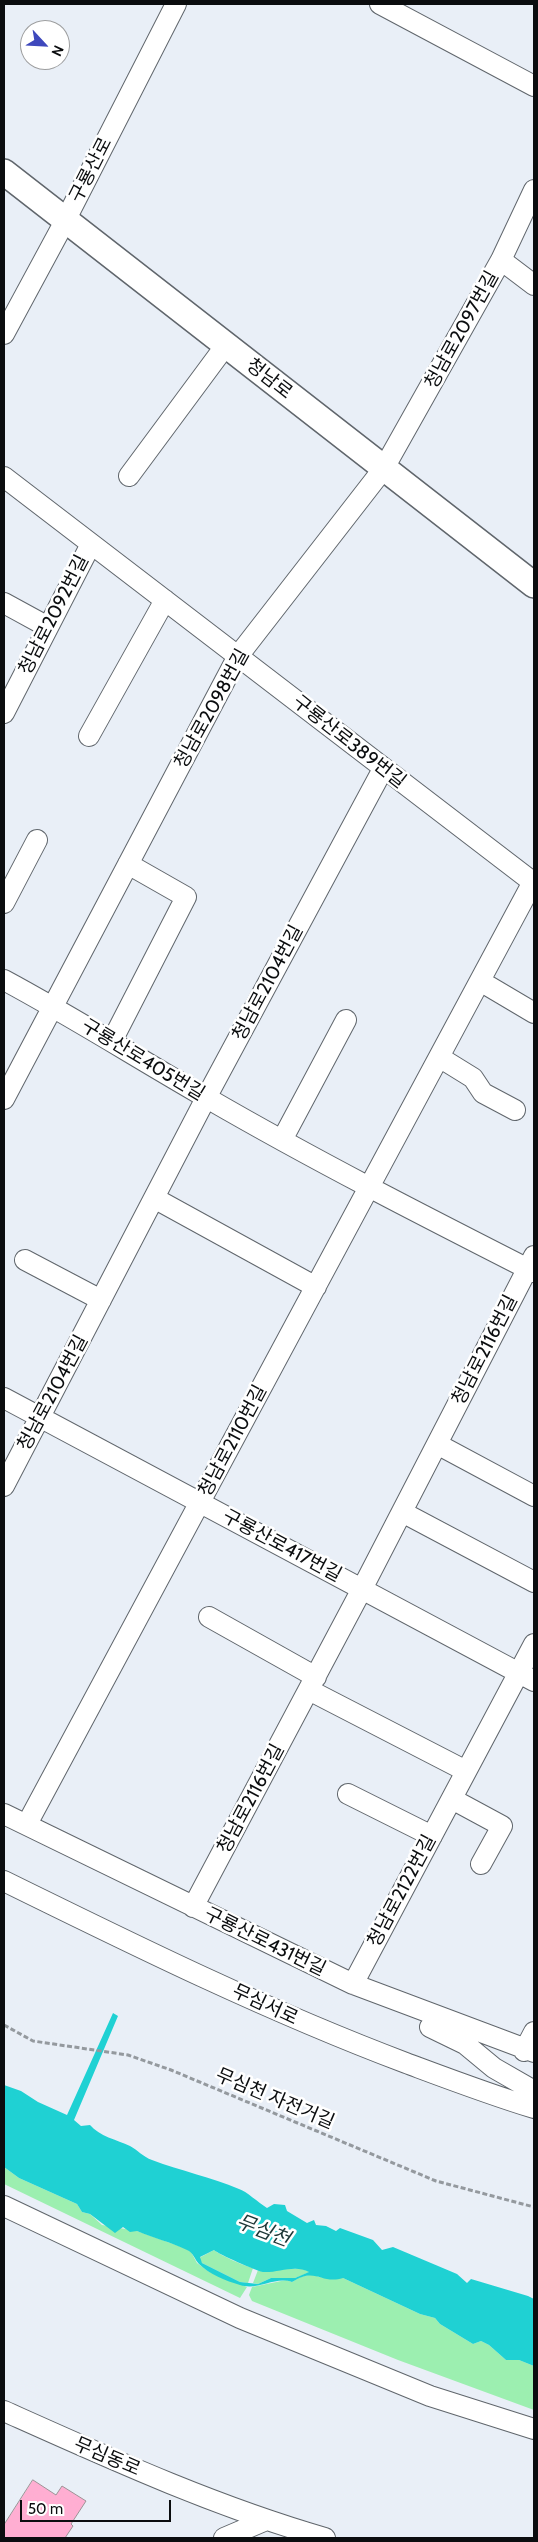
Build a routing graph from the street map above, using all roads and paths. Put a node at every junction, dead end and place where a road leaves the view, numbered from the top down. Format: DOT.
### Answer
graph roads {
  1 [pos="176,4"];
  2 [pos="380,4"];
  3 [pos="534,86"];
  4 [pos="4,172"];
  5 [pos="534,190"];
  6 [pos="65,221"];
  7 [pos="501,260"];
  8 [pos="534,285"];
  9 [pos="5,329"];
  10 [pos="226,345"];
  11 [pos="384,468"];
  12 [pos="129,476"];
  13 [pos="4,478"];
  14 [pos="91,544"];
  15 [pos="534,585"];
  16 [pos="165,600"];
  17 [pos="4,603"];
  18 [pos="48,627"];
  19 [pos="238,656"];
  20 [pos="6,700"];
  21 [pos="88,736"];
  22 [pos="383,769"];
  23 [pos="37,840"];
  24 [pos="128,864"];
  25 [pos="534,882"];
  26 [pos="4,903"];
  27 [pos="4,980"];
  28 [pos="480,981"];
  29 [pos="54,1007"];
  30 [pos="534,1013"];
  31 [pos="346,1020"];
  32 [pos="112,1041"];
  33 [pos="439,1057"];
  34 [pos="206,1098"];
  35 [pos="4,1099"];
  36 [pos="515,1110"];
  37 [pos="282,1140"];
  38 [pos="370,1187"];
  39 [pos="154,1198"];
  40 [pos="25,1260"];
  41 [pos="532,1266"];
  42 [pos="316,1287"];
  43 [pos="101,1300"];
  44 [pos="4,1398"];
  45 [pos="40,1417"];
  46 [pos="437,1444"];
  47 [pos="4,1486"];
  48 [pos="534,1496"];
  49 [pos="200,1503"];
  50 [pos="402,1512"];
  51 [pos="534,1582"];
  52 [pos="362,1589"];
  53 [pos="208,1617"];
  54 [pos="534,1644"];
  55 [pos="527,1677"];
  56 [pos="312,1683"];
  57 [pos="466,1771"];
  58 [pos="348,1794"];
  59 [pos="452,1798"];
  60 [pos="4,1814"];
  61 [pos="27,1824"];
  62 [pos="432,1836"];
  63 [pos="481,1864"];
  64 [pos="4,1881"];
  65 [pos="193,1908"];
  66 [pos="353,1984"];
  67 [pos="384,1997"];
  68 [pos="4,2025"];
  69 [pos="534,2032"];
  70 [pos="529,2051"];
  71 [pos="534,2091"];
  72 [pos="534,2108"];
  73 [pos="4,2206"];
  74 [pos="534,2207"];
  75 [pos="4,2411"];
  76 [pos="534,2429"];
  77 [pos="264,2521"];
  78 [pos="224,2538"];
  79 [pos="325,2538"];
  1 -- 6 [label="street, 구룡산로"];
  2 -- 3 [label="street"];
  4 -- 6 [label="main road, 청남로"];
  5 -- 7 [label="street, 청남로2097번길"];
  6 -- 9 [label="street, 구룡산로"];
  6 -- 10 [label="main road, 청남로"];
  7 -- 8 [label="street"];
  7 -- 11 [label="street, 청남로2097번길"];
  10 -- 11 [label="main road, 청남로"];
  10 -- 12 [label="street"];
  11 -- 15 [label="main road, 청남로"];
  11 -- 19 [label="street, 청남로2098번길"];
  13 -- 14 [label="street, 구룡산로389번길"];
  14 -- 16 [label="street, 구룡산로389번길"];
  14 -- 18 [label="street, 청남로2092번길"];
  16 -- 19 [label="street, 구룡산로389번길"];
  16 -- 21 [label="street"];
  17 -- 18 [label="street"];
  18 -- 20 [label="street, 청남로2092번길"];
  19 -- 22 [label="street, 구룡산로389번길"];
  19 -- 24 [label="street, 청남로2098번길"];
  22 -- 25 [label="street, 구룡산로389번길"];
  22 -- 34 [label="street, 청남로2104번길"];
  23 -- 26 [label="street"];
  24 -- 29 [label="street, 청남로2098번길"];
  24 -- 32 [label="street"];
  25 -- 28 [label="street, 청남로2110번길"];
  27 -- 29 [label="street, 구룡산로405번길"];
  28 -- 30 [label="street"];
  28 -- 33 [label="street, 청남로2110번길"];
  29 -- 32 [label="street, 구룡산로405번길"];
  29 -- 35 [label="street, 청남로2098번길"];
  31 -- 37 [label="street"];
  32 -- 34 [label="street, 구룡산로405번길"];
  33 -- 36 [label="street"];
  33 -- 38 [label="street, 청남로2110번길"];
  34 -- 37 [label="street, 구룡산로405번길"];
  34 -- 39 [label="street, 청남로2104번길"];
  37 -- 38 [label="street, 구룡산로405번길"];
  38 -- 41 [label="street, 구룡산로405번길"];
  38 -- 42 [label="street, 청남로2110번길"];
  39 -- 42 [label="street"];
  39 -- 43 [label="street, 청남로2104번길"];
  40 -- 43 [label="street"];
  41 -- 46 [label="street, 청남로2116번길"];
  42 -- 49 [label="street, 청남로2110번길"];
  43 -- 45 [label="street, 청남로2104번길"];
  44 -- 45 [label="street, 구룡산로417번길"];
  45 -- 47 [label="street, 청남로2104번길"];
  45 -- 49 [label="street, 구룡산로417번길"];
  46 -- 48 [label="street"];
  46 -- 50 [label="street, 청남로2116번길"];
  49 -- 52 [label="street, 구룡산로417번길"];
  49 -- 61 [label="street, 청남로2110번길"];
  50 -- 51 [label="street"];
  50 -- 52 [label="street, 청남로2116번길"];
  52 -- 55 [label="street, 구룡산로417번길"];
  52 -- 56 [label="street, 청남로2116번길"];
  53 -- 56 [label="street"];
  54 -- 55 [label="street, 청남로2122번길"];
  55 -- 57 [label="street, 청남로2122번길"];
  56 -- 57 [label="street"];
  56 -- 65 [label="street, 청남로2116번길"];
  57 -- 59 [label="street, 청남로2122번길"];
  58 -- 62 [label="street"];
  59 -- 62 [label="street, 청남로2122번길"];
  59 -- 63 [label="street"];
  60 -- 61 [label="street, 구룡산로431번길"];
  61 -- 65 [label="street, 구룡산로431번길"];
  62 -- 66 [label="street, 청남로2122번길"];
  64 -- 72 [label="street, 무심서로"];
  65 -- 66 [label="street, 구룡산로431번길"];
  66 -- 67 [label="street, 구룡산로431번길"];
  67 -- 70 [label="street, 구룡산로431번길"];
  67 -- 71 [label="street"];
  68 -- 74 [label="path, 무심천 자전거길"];
  69 -- 70 [label="street"];
  73 -- 76 [label="street"];
  75 -- 77 [label="street, 무심동로"];
  77 -- 78 [label="street"];
  77 -- 79 [label="street, 무심동로"];
}
